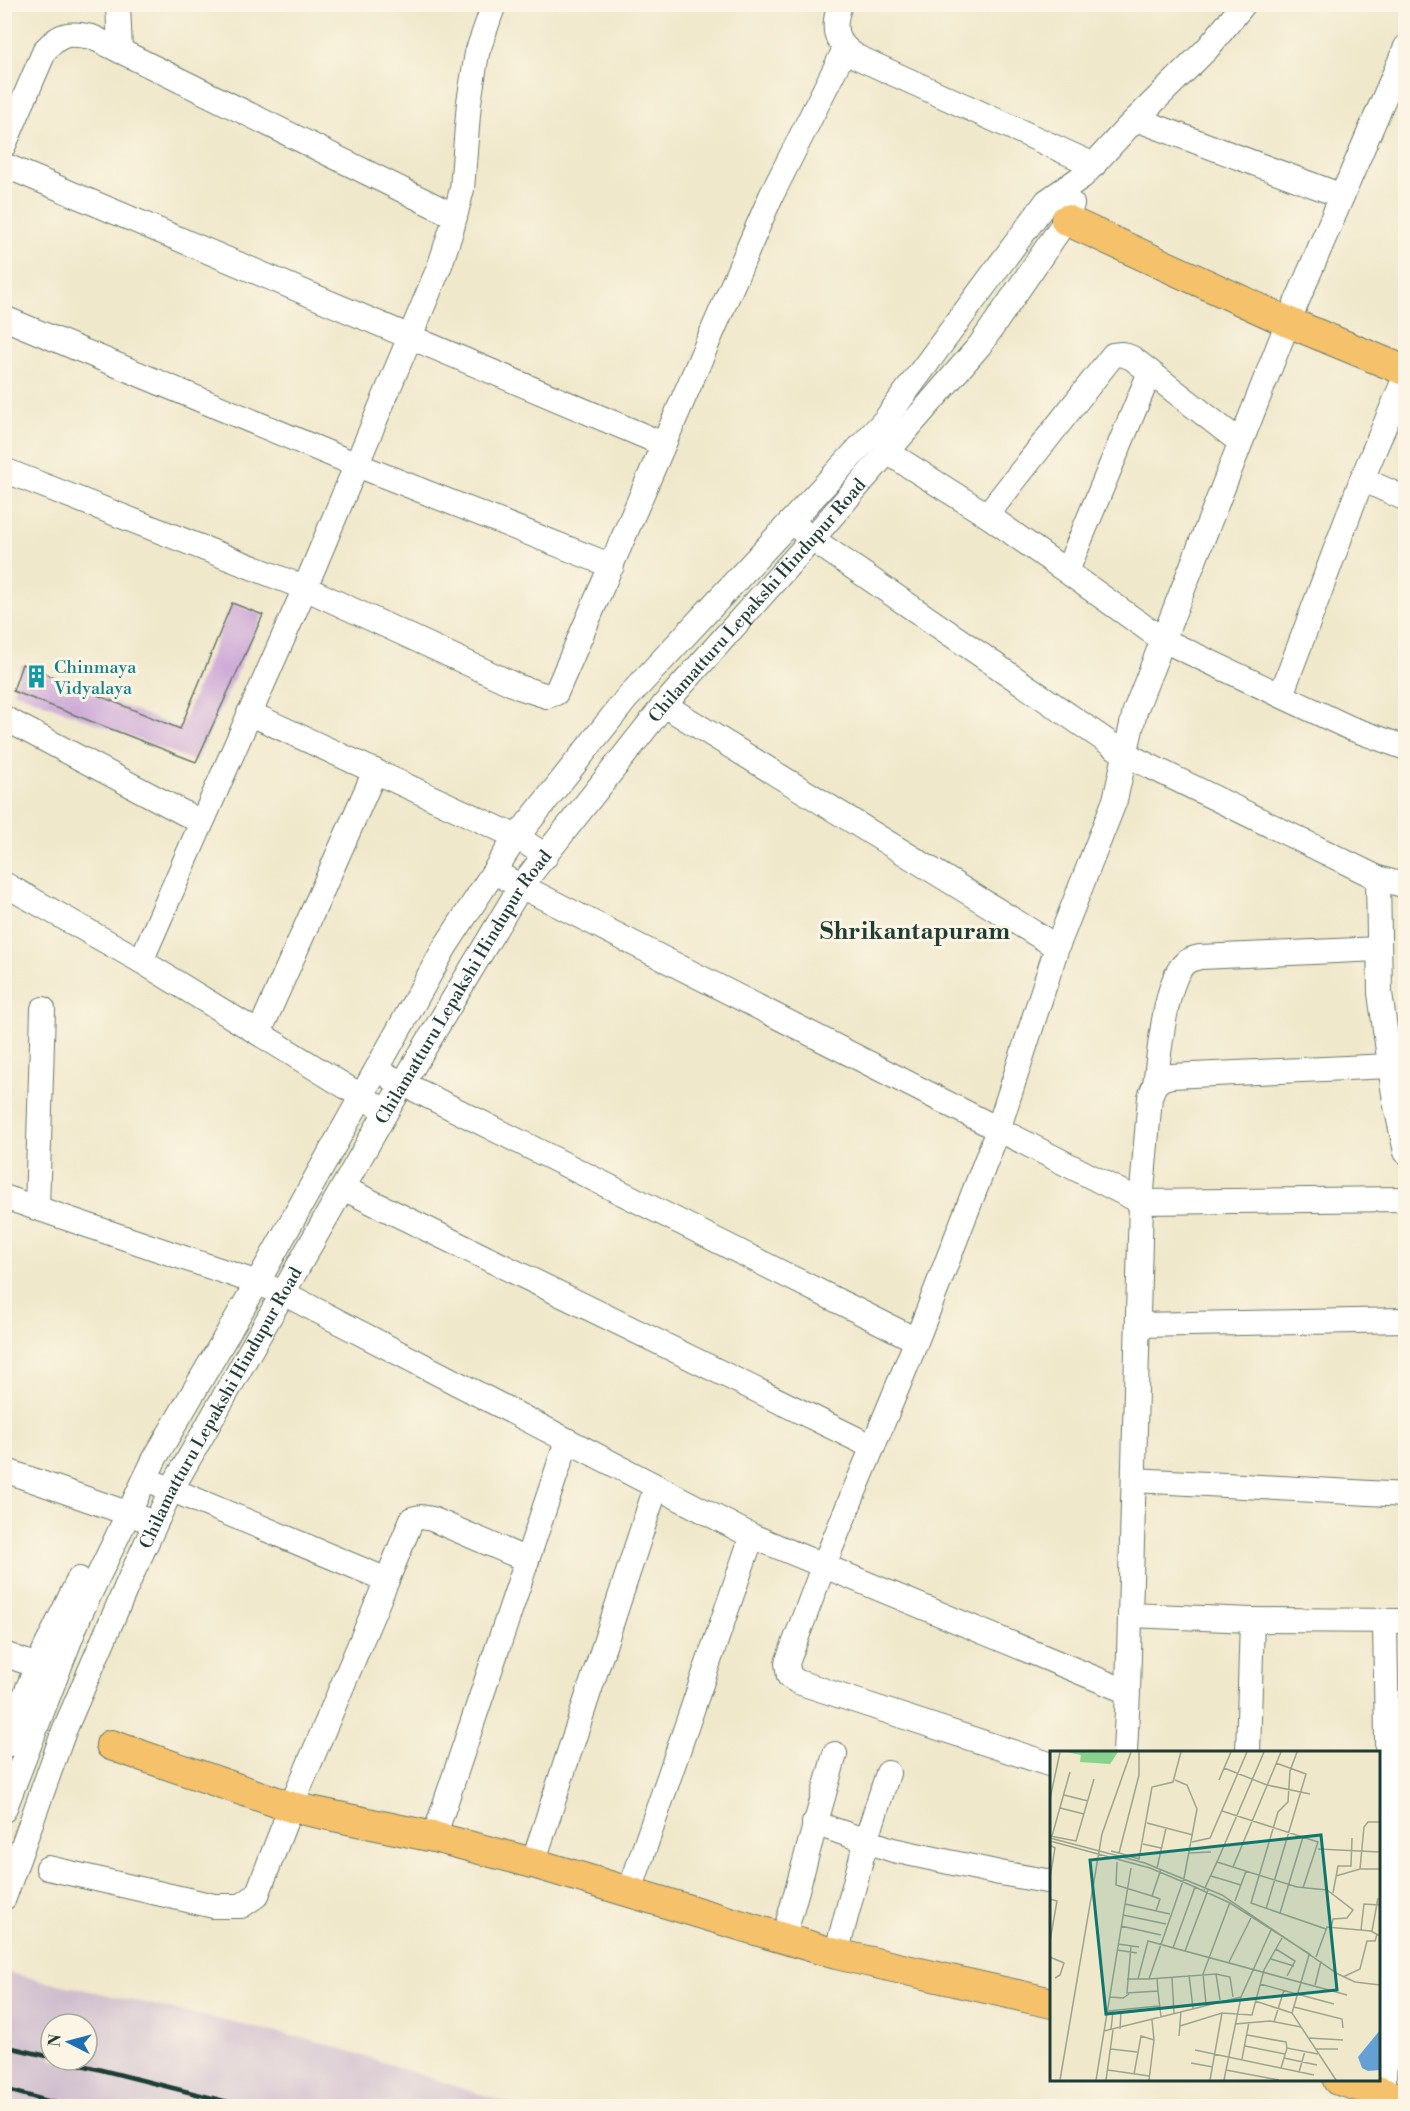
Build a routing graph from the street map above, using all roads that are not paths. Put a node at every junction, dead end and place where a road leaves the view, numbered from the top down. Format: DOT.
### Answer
graph roads {
  1 [pos="118,4"];
  2 [pos="494,4"];
  3 [pos="840,4"];
  4 [pos="1244,4"];
  5 [pos="1406,47"];
  6 [pos="845,49"];
  7 [pos="120,51"];
  8 [pos="1136,119"];
  9 [pos="4,145"];
  10 [pos="4,165"];
  11 [pos="1088,170"];
  12 [pos="1342,196"];
  13 [pos="455,216"];
  14 [pos="1066,220"];
  15 [pos="4,318"];
  16 [pos="1288,322"];
  17 [pos="410,337"];
  18 [pos="1150,372"];
  19 [pos="1406,373"];
  20 [pos="1240,442"];
  21 [pos="663,444"];
  22 [pos="887,452"];
  23 [pos="357,465"];
  24 [pos="4,470"];
  25 [pos="1362,479"];
  26 [pos="1406,499"];
  27 [pos="987,515"];
  28 [pos="791,521"];
  29 [pos="812,539"];
  30 [pos="612,566"];
  31 [pos="1067,571"];
  32 [pos="305,588"];
  33 [pos="1162,640"];
  34 [pos="1281,695"];
  35 [pos="664,705"];
  36 [pos="249,713"];
  37 [pos="4,718"];
  38 [pos="1406,748"];
  39 [pos="1125,754"];
  40 [pos="375,771"];
  41 [pos="201,822"];
  42 [pos="517,837"];
  43 [pos="546,856"];
  44 [pos="494,872"];
  45 [pos="1378,878"];
  46 [pos="4,884"];
  47 [pos="521,886"];
  48 [pos="1406,886"];
  49 [pos="1057,947"];
  50 [pos="1379,949"];
  51 [pos="141,961"];
  52 [pos="43,1009"];
  53 [pos="259,1033"];
  54 [pos="1390,1066"];
  55 [pos="377,1070"];
  56 [pos="1155,1084"];
  57 [pos="402,1085"];
  58 [pos="362,1096"];
  59 [pos="386,1112"];
  60 [pos="998,1130"];
  61 [pos="1406,1152"];
  62 [pos="343,1188"];
  63 [pos="4,1197"];
  64 [pos="1406,1199"];
  65 [pos="1141,1202"];
  66 [pos="37,1208"];
  67 [pos="258,1283"];
  68 [pos="283,1293"];
  69 [pos="1406,1320"];
  70 [pos="1138,1325"];
  71 [pos="916,1340"];
  72 [pos="567,1442"];
  73 [pos="873,1447"];
  74 [pos="4,1470"];
  75 [pos="145,1478"];
  76 [pos="1134,1480"];
  77 [pos="656,1487"];
  78 [pos="171,1490"];
  79 [pos="1406,1495"];
  80 [pos="129,1513"];
  81 [pos="157,1523"];
  82 [pos="752,1536"];
  83 [pos="527,1560"];
  84 [pos="102,1566"];
  85 [pos="823,1567"];
  86 [pos="131,1576"];
  87 [pos="387,1580"];
  88 [pos="1130,1615"];
  89 [pos="1252,1620"];
  90 [pos="1395,1621"];
  91 [pos="4,1654"];
  92 [pos="37,1666"];
  93 [pos="1128,1692"];
  94 [pos="111,1745"];
  95 [pos="4,1746"];
  96 [pos="1125,1751"];
  97 [pos="1248,1751"];
  98 [pos="835,1754"];
  99 [pos="1050,1764"];
  100 [pos="888,1773"];
  101 [pos="291,1807"];
  102 [pos="4,1810"];
  103 [pos="814,1823"];
  104 [pos="434,1837"];
  105 [pos="867,1840"];
  106 [pos="1398,1850"];
  107 [pos="533,1863"];
  108 [pos="48,1868"];
  109 [pos="1050,1882"];
  110 [pos="629,1893"];
  111 [pos="4,1898"];
  112 [pos="783,1940"];
  113 [pos="836,1954"];
  114 [pos="1398,1970"];
  115 [pos="1050,2003"];
  116 [pos="1396,2047"];
  117 [pos="1344,2081"];
  118 [pos="1394,2097"];
  1 -- 7 [label="street"];
  2 -- 13 [label="street"];
  3 -- 6 [label="street"];
  4 -- 8 [label="street, Chilamatturu Lepakshi Hindupur Road"];
  5 -- 12 [label="street"];
  6 -- 11 [label="street"];
  6 -- 21 [label="street"];
  7 -- 9 [label="street"];
  7 -- 13 [label="street"];
  8 -- 11 [label="street, Chilamatturu Lepakshi Hindupur Road"];
  8 -- 12 [label="street"];
  10 -- 17 [label="street"];
  11 -- 14 [label="street, Chilamatturu Lepakshi Hindupur Road"];
  11 -- 28 [label="street, Chilamatturu Lepakshi Hindupur Road"];
  12 -- 16 [label="street"];
  13 -- 17 [label="street"];
  14 -- 16 [label="main road"];
  14 -- 22 [label="street, Chilamatturu Lepakshi Hindupur Road"];
  15 -- 23 [label="street"];
  16 -- 19 [label="main road"];
  16 -- 20 [label="street"];
  17 -- 21 [label="street"];
  17 -- 23 [label="street"];
  18 -- 20 [label="street"];
  18 -- 27 [label="street"];
  18 -- 31 [label="street"];
  19 -- 25 [label="street"];
  20 -- 33 [label="street"];
  21 -- 30 [label="street"];
  22 -- 27 [label="street"];
  22 -- 29 [label="street, Chilamatturu Lepakshi Hindupur Road"];
  23 -- 30 [label="street"];
  23 -- 32 [label="street"];
  24 -- 32 [label="street"];
  25 -- 26 [label="street"];
  25 -- 34 [label="street"];
  27 -- 31 [label="street"];
  28 -- 29 [label="street"];
  28 -- 42 [label="street, Chilamatturu Lepakshi Hindupur Road"];
  29 -- 35 [label="street, Chilamatturu Lepakshi Hindupur Road"];
  29 -- 39 [label="street"];
  30 -- 32 [label="street"];
  31 -- 33 [label="street"];
  32 -- 36 [label="street"];
  33 -- 34 [label="street"];
  33 -- 39 [label="street"];
  34 -- 38 [label="street"];
  35 -- 43 [label="street, Chilamatturu Lepakshi Hindupur Road"];
  35 -- 49 [label="street"];
  36 -- 40 [label="street"];
  36 -- 41 [label="street"];
  37 -- 41 [label="street"];
  39 -- 45 [label="street"];
  39 -- 49 [label="street"];
  40 -- 42 [label="street"];
  40 -- 53 [label="street"];
  41 -- 51 [label="street"];
  42 -- 43 [label="street"];
  42 -- 44 [label="street, Chilamatturu Lepakshi Hindupur Road"];
  43 -- 47 [label="street, Chilamatturu Lepakshi Hindupur Road"];
  44 -- 47 [label="street"];
  44 -- 55 [label="street, Chilamatturu Lepakshi Hindupur Road"];
  45 -- 48 [label="street"];
  45 -- 50 [label="street"];
  46 -- 51 [label="street"];
  47 -- 57 [label="street, Chilamatturu Lepakshi Hindupur Road"];
  47 -- 60 [label="street"];
  49 -- 60 [label="street"];
  50 -- 54 [label="street"];
  50 -- 56 [label="street"];
  51 -- 53 [label="street"];
  52 -- 66 [label="street"];
  53 -- 58 [label="street"];
  54 -- 56 [label="street"];
  54 -- 61 [label="street"];
  55 -- 57 [label="street"];
  55 -- 58 [label="street, Chilamatturu Lepakshi Hindupur Road"];
  56 -- 65 [label="street"];
  57 -- 59 [label="street, Chilamatturu Lepakshi Hindupur Road"];
  57 -- 71 [label="street"];
  58 -- 59 [label="street"];
  58 -- 67 [label="street, Chilamatturu Lepakshi Hindupur Road"];
  59 -- 62 [label="street, Chilamatturu Lepakshi Hindupur Road"];
  60 -- 65 [label="street"];
  60 -- 71 [label="street"];
  62 -- 68 [label="street, Chilamatturu Lepakshi Hindupur Road"];
  62 -- 73 [label="street"];
  63 -- 66 [label="street"];
  64 -- 65 [label="street"];
  65 -- 70 [label="street"];
  66 -- 67 [label="street"];
  67 -- 68 [label="street"];
  67 -- 75 [label="street, Chilamatturu Lepakshi Hindupur Road"];
  68 -- 72 [label="street"];
  68 -- 78 [label="street, Chilamatturu Lepakshi Hindupur Road"];
  69 -- 70 [label="street"];
  70 -- 76 [label="street"];
  71 -- 73 [label="street"];
  72 -- 77 [label="street"];
  72 -- 83 [label="street"];
  73 -- 85 [label="street"];
  74 -- 80 [label="street"];
  75 -- 78 [label="street"];
  75 -- 80 [label="street, Chilamatturu Lepakshi Hindupur Road"];
  76 -- 79 [label="street"];
  76 -- 88 [label="street"];
  77 -- 82 [label="street"];
  77 -- 107 [label="street"];
  78 -- 81 [label="street, Chilamatturu Lepakshi Hindupur Road"];
  78 -- 87 [label="street"];
  80 -- 81 [label="street"];
  80 -- 84 [label="street, Chilamatturu Lepakshi Hindupur Road"];
  81 -- 86 [label="street, Chilamatturu Lepakshi Hindupur Road"];
  82 -- 85 [label="street"];
  82 -- 110 [label="street"];
  83 -- 87 [label="street"];
  83 -- 104 [label="street"];
  84 -- 86 [label="street"];
  84 -- 92 [label="street"];
  84 -- 102 [label="street, Chilamatturu Lepakshi Hindupur Road"];
  85 -- 93 [label="street"];
  85 -- 99 [label="street"];
  86 -- 111 [label="street, Chilamatturu Lepakshi Hindupur Road"];
  87 -- 101 [label="street"];
  88 -- 89 [label="street"];
  88 -- 93 [label="street"];
  89 -- 90 [label="street"];
  89 -- 97 [label="street"];
  90 -- 106 [label="street"];
  91 -- 92 [label="street"];
  92 -- 95 [label="street"];
  93 -- 96 [label="street"];
  94 -- 101 [label="main road"];
  98 -- 103 [label="street"];
  100 -- 105 [label="street"];
  101 -- 104 [label="main road"];
  101 -- 108 [label="street"];
  103 -- 105 [label="street"];
  103 -- 112 [label="street"];
  104 -- 107 [label="main road"];
  105 -- 109 [label="street"];
  105 -- 113 [label="street"];
  106 -- 114 [label="street"];
  107 -- 110 [label="main road"];
  110 -- 112 [label="main road"];
  112 -- 113 [label="main road"];
  113 -- 115 [label="main road"];
  114 -- 116 [label="street"];
  116 -- 118 [label="street"];
  117 -- 118 [label="main road"];
}
